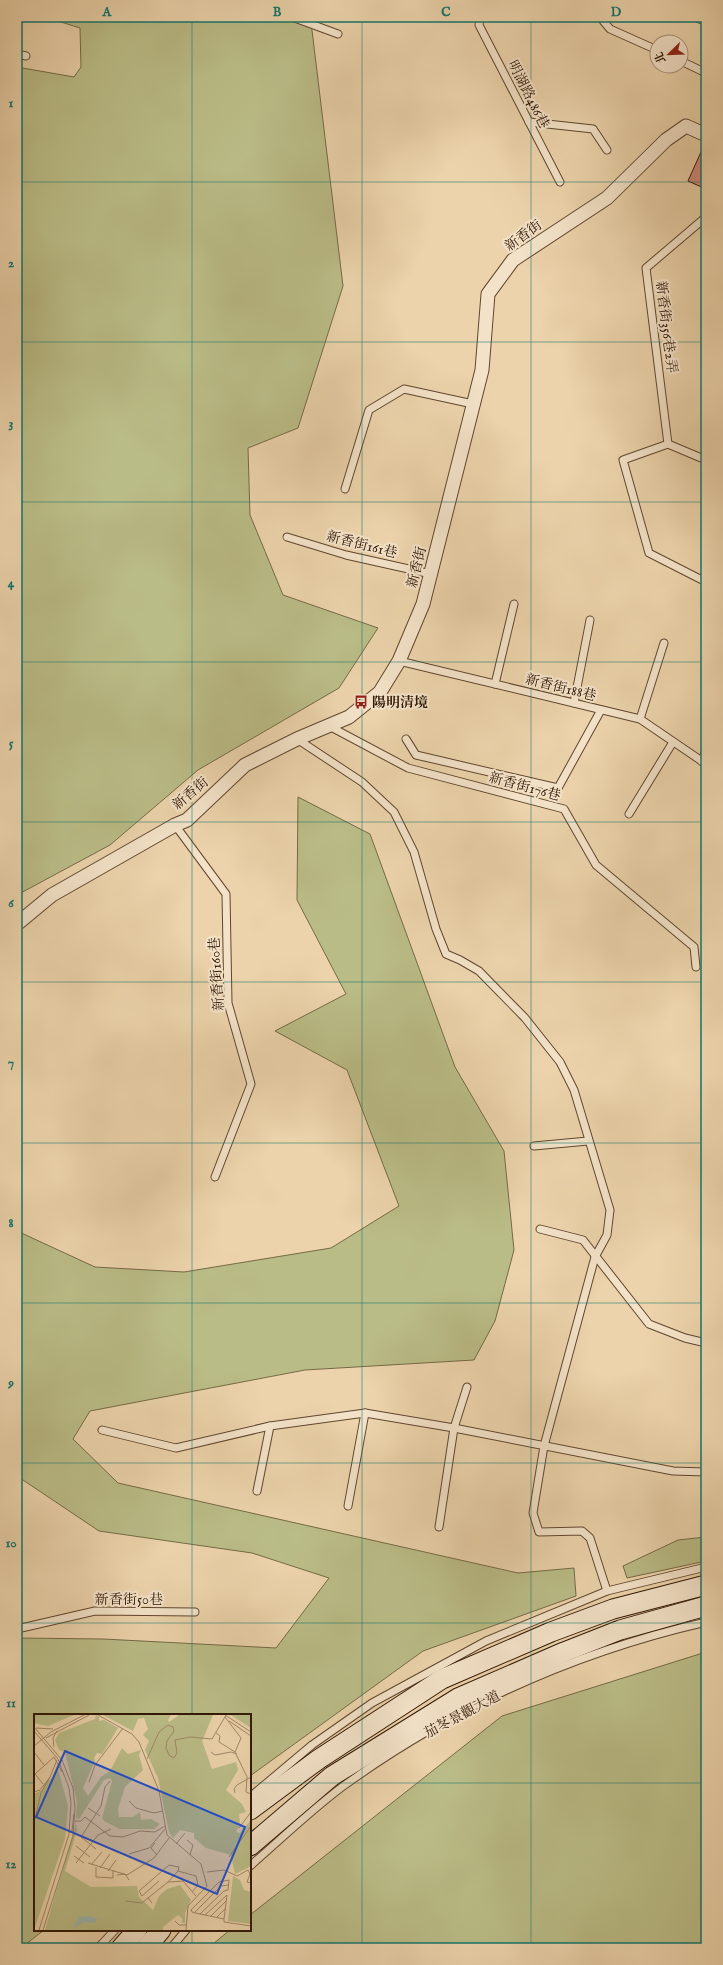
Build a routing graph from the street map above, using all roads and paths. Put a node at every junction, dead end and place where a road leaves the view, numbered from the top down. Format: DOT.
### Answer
graph roads {
  1 [pos="292,17"];
  2 [pos="480,17"];
  3 [pos="600,17"];
  4 [pos="695,17"];
  5 [pos="706,22"];
  6 [pos="338,34"];
  7 [pos="649,46"];
  8 [pos="17,54"];
  9 [pos="26,56"];
  10 [pos="689,65"];
  11 [pos="706,73"];
  12 [pos="530,122"];
  13 [pos="706,135"];
  14 [pos="607,150"];
  15 [pos="560,182"];
  16 [pos="706,217"];
  17 [pos="473,404"];
  18 [pos="668,444"];
  19 [pos="706,460"];
  20 [pos="345,489"];
  21 [pos="287,536"];
  22 [pos="431,574"];
  23 [pos="706,582"];
  24 [pos="514,604"];
  25 [pos="590,620"];
  26 [pos="664,643"];
  27 [pos="399,661"];
  28 [pos="495,684"];
  29 [pos="574,703"];
  30 [pos="601,710"];
  31 [pos="640,719"];
  32 [pos="329,726"];
  33 [pos="297,739"];
  34 [pos="406,739"];
  35 [pos="673,742"];
  36 [pos="706,749"];
  37 [pos="704,763"];
  38 [pos="629,814"];
  39 [pos="175,825"];
  40 [pos="17,924"];
  41 [pos="696,968"];
  42 [pos="588,1141"];
  43 [pos="534,1146"];
  44 [pos="215,1177"];
  45 [pos="540,1229"];
  46 [pos="595,1257"];
  47 [pos="706,1343"];
  48 [pos="467,1387"];
  49 [pos="365,1413"];
  50 [pos="270,1426"];
  51 [pos="454,1428"];
  52 [pos="102,1430"];
  53 [pos="544,1446"];
  54 [pos="706,1472"];
  55 [pos="257,1491"];
  56 [pos="348,1506"];
  57 [pos="439,1527"];
  58 [pos="706,1567"];
  59 [pos="706,1585"];
  60 [pos="608,1591"];
  61 [pos="706,1606"];
  62 [pos="195,1612"];
  63 [pos="706,1622"];
  64 [pos="17,1629"];
  65 [pos="251,1806"];
  66 [pos="251,1845"];
  67 [pos="251,1865"];
  68 [pos="114,1931"];
  69 [pos="136,1931"];
  70 [pos="160,1931"];
  71 [pos="185,1931"];
  72 [pos="98,1948"];
  73 [pos="121,1948"];
  74 [pos="146,1948"];
  75 [pos="171,1948"];
  1 -- 6 [label="lane"];
  2 -- 12 [label="lane, 明湖路486巷"];
  3 -- 7 [label="lane"];
  4 -- 5 [label="lane"];
  8 -- 9 [label="lane"];
  10 -- 11 [label="lane"];
  12 -- 14 [label="lane"];
  12 -- 15 [label="lane, 明湖路486巷"];
  13 -- 17 [label="street, 新香街"];
  16 -- 18 [label="lane, 新香街356巷2弄"];
  17 -- 20 [label="lane"];
  17 -- 22 [label="street, 新香街"];
  18 -- 19 [label="lane"];
  18 -- 23 [label="lane"];
  21 -- 22 [label="lane, 新香街161巷"];
  22 -- 27 [label="street, 新香街"];
  24 -- 28 [label="lane"];
  25 -- 29 [label="lane"];
  26 -- 31 [label="lane"];
  27 -- 28 [label="lane, 新香街188巷"];
  27 -- 32 [label="street, 新香街"];
  28 -- 29 [label="lane, 新香街188巷"];
  29 -- 30 [label="lane, 新香街188巷"];
  30 -- 31 [label="lane, 新香街188巷"];
  30 -- 34 [label="lane"];
  31 -- 35 [label="lane, 新香街188巷"];
  32 -- 33 [label="street, 新香街"];
  32 -- 41 [label="lane, 新香街176巷"];
  33 -- 39 [label="street, 新香街"];
  33 -- 42 [label="lane"];
  35 -- 37 [label="lane, 新香街188巷"];
  35 -- 38 [label="lane"];
  36 -- 37 [label="lane"];
  39 -- 40 [label="street, 新香街"];
  39 -- 44 [label="lane, 新香街160巷"];
  42 -- 43 [label="lane"];
  42 -- 46 [label="lane"];
  45 -- 46 [label="lane"];
  46 -- 47 [label="lane"];
  46 -- 53 [label="lane"];
  48 -- 51 [label="lane"];
  49 -- 50 [label="lane"];
  49 -- 51 [label="lane"];
  49 -- 56 [label="lane"];
  50 -- 52 [label="lane"];
  50 -- 55 [label="lane"];
  51 -- 53 [label="lane"];
  51 -- 57 [label="lane"];
  53 -- 54 [label="lane"];
  53 -- 60 [label="lane"];
  58 -- 60 [label="lane"];
  59 -- 65 [label="street"];
  60 -- 65 [label="lane"];
  61 -- 66 [label="street, 茄苳景觀大道"];
  62 -- 64 [label="lane, 新香街50巷"];
  63 -- 67 [label="lane, 茄苳景觀大道"];
  68 -- 72 [label="lane"];
  69 -- 73 [label="street"];
  70 -- 74 [label="street"];
  71 -- 75 [label="lane"];
}
